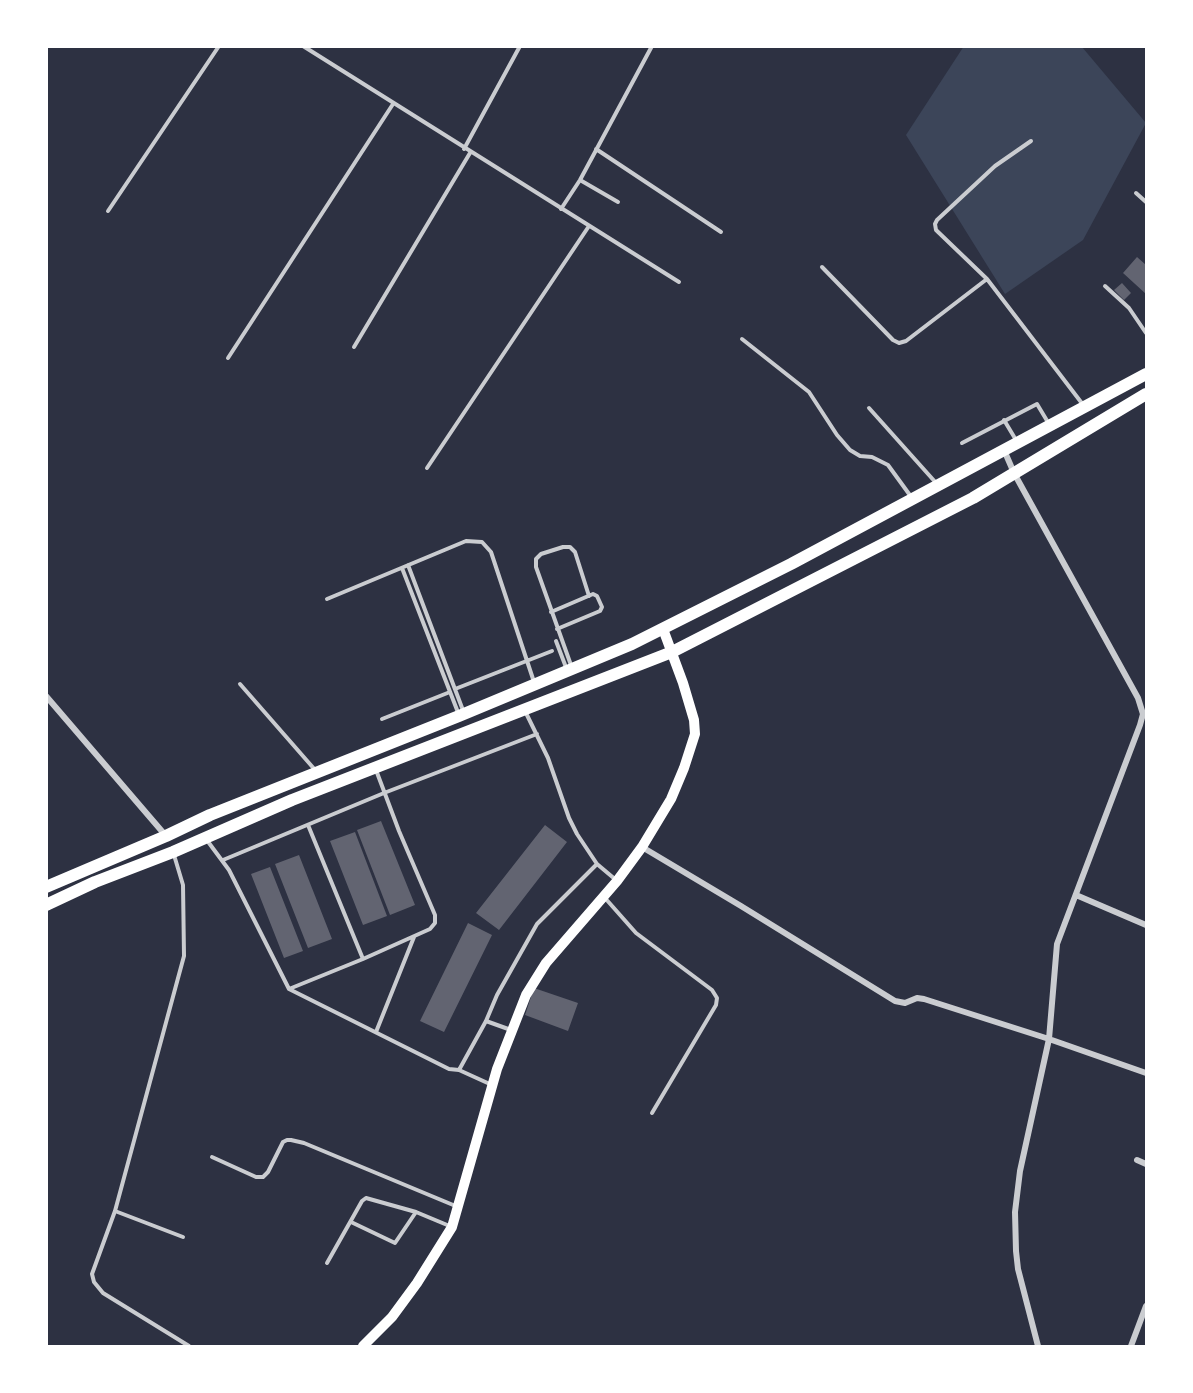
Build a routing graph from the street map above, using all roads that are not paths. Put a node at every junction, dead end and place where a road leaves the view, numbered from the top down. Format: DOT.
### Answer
graph roads {
  1 [pos="219,46"];
  2 [pos="303,46"];
  3 [pos="520,46"];
  4 [pos="652,46"];
  5 [pos="393,104"];
  6 [pos="1031,141"];
  7 [pos="464,149"];
  8 [pos="596,149"];
  9 [pos="471,153"];
  10 [pos="580,180"];
  11 [pos="1136,193"];
  12 [pos="618,202"];
  13 [pos="1146,202"];
  14 [pos="561,210"];
  15 [pos="108,211"];
  16 [pos="589,226"];
  17 [pos="721,232"];
  18 [pos="822,267"];
  19 [pos="987,279"];
  20 [pos="680,282"];
  21 [pos="1105,286"];
  22 [pos="1146,333"];
  23 [pos="742,339"];
  24 [pos="354,347"];
  25 [pos="228,358"];
  26 [pos="1146,374"];
  27 [pos="1146,394"];
  28 [pos="1084,407"];
  29 [pos="869,408"];
  30 [pos="1004,420"];
  31 [pos="1049,425"];
  32 [pos="962,442"];
  33 [pos="1017,442"];
  34 [pos="1004,449"];
  35 [pos="428,468"];
  36 [pos="1014,474"];
  37 [pos="937,485"];
  38 [pos="913,498"];
  39 [pos="408,565"];
  40 [pos="402,568"];
  41 [pos="589,596"];
  42 [pos="327,599"];
  43 [pos="552,612"];
  44 [pos="558,629"];
  45 [pos="663,629"];
  46 [pos="556,641"];
  47 [pos="552,651"];
  48 [pos="672,652"];
  49 [pos="527,661"];
  50 [pos="569,669"];
  51 [pos="240,684"];
  52 [pos="535,684"];
  53 [pos="455,689"];
  54 [pos="450,692"];
  55 [pos="46,696"];
  56 [pos="524,709"];
  57 [pos="462,715"];
  58 [pos="382,719"];
  59 [pos="537,734"];
  60 [pos="375,767"];
  61 [pos="316,772"];
  62 [pos="384,794"];
  63 [pos="308,825"];
  64 [pos="166,836"];
  65 [pos="205,837"];
  66 [pos="642,847"];
  67 [pos="173,852"];
  68 [pos="223,860"];
  69 [pos="597,864"];
  70 [pos="617,881"];
  71 [pos="46,887"];
  72 [pos="1076,896"];
  73 [pos="604,897"];
  74 [pos="46,905"];
  75 [pos="1146,925"];
  76 [pos="414,936"];
  77 [pos="363,959"];
  78 [pos="289,989"];
  79 [pos="486,1021"];
  80 [pos="512,1030"];
  81 [pos="376,1032"];
  82 [pos="1049,1039"];
  83 [pos="459,1070"];
  84 [pos="1146,1073"];
  85 [pos="493,1086"];
  86 [pos="652,1113"];
  87 [pos="212,1157"];
  88 [pos="1137,1160"];
  89 [pos="1146,1164"];
  90 [pos="459,1207"];
  91 [pos="115,1211"];
  92 [pos="416,1212"];
  93 [pos="351,1222"];
  94 [pos="452,1227"];
  95 [pos="183,1237"];
  96 [pos="327,1263"];
  97 [pos="1146,1306"];
  98 [pos="189,1347"];
  99 [pos="363,1347"];
  100 [pos="1038,1347"];
  101 [pos="1131,1347"];
  1 -- 15 [label="lane"];
  2 -- 5 [label="lane"];
  3 -- 7 [label="lane"];
  4 -- 8 [label="lane"];
  5 -- 7 [label="lane"];
  5 -- 25 [label="lane"];
  6 -- 19 [label="lane"];
  7 -- 9 [label="lane"];
  8 -- 10 [label="lane"];
  8 -- 17 [label="lane"];
  9 -- 14 [label="lane"];
  9 -- 24 [label="lane"];
  10 -- 12 [label="lane"];
  10 -- 14 [label="lane"];
  11 -- 13 [label="lane"];
  14 -- 16 [label="lane"];
  16 -- 20 [label="lane"];
  16 -- 35 [label="lane"];
  18 -- 19 [label="lane"];
  19 -- 28 [label="lane"];
  21 -- 22 [label="lane"];
  23 -- 38 [label="lane"];
  26 -- 28 [label="highway"];
  27 -- 36 [label="highway"];
  28 -- 31 [label="highway"];
  29 -- 37 [label="lane"];
  30 -- 31 [label="lane"];
  30 -- 32 [label="lane"];
  30 -- 33 [label="lane"];
  31 -- 33 [label="highway"];
  33 -- 34 [label="highway"];
  34 -- 36 [label="street"];
  34 -- 37 [label="highway"];
  36 -- 48 [label="highway"];
  36 -- 72 [label="street"];
  37 -- 38 [label="highway"];
  38 -- 45 [label="highway"];
  39 -- 40 [label="lane"];
  39 -- 49 [label="lane"];
  39 -- 53 [label="lane"];
  40 -- 42 [label="lane"];
  40 -- 54 [label="lane"];
  41 -- 43 [label="lane"];
  41 -- 43 [label="lane"];
  41 -- 44 [label="lane"];
  43 -- 44 [label="lane"];
  44 -- 50 [label="lane"];
  45 -- 48 [label="main road"];
  45 -- 50 [label="highway"];
  46 -- 50 [label="lane"];
  47 -- 49 [label="lane"];
  48 -- 56 [label="highway"];
  48 -- 66 [label="main road"];
  49 -- 52 [label="lane"];
  49 -- 53 [label="lane"];
  50 -- 52 [label="highway"];
  51 -- 61 [label="lane"];
  52 -- 57 [label="highway"];
  53 -- 57 [label="lane"];
  54 -- 57 [label="lane"];
  54 -- 58 [label="lane"];
  55 -- 64 [label="street"];
  56 -- 59 [label="lane"];
  56 -- 60 [label="highway"];
  57 -- 61 [label="highway"];
  59 -- 62 [label="lane"];
  59 -- 69 [label="lane"];
  60 -- 62 [label="lane"];
  60 -- 65 [label="highway"];
  61 -- 64 [label="highway"];
  62 -- 63 [label="lane"];
  62 -- 76 [label="lane"];
  63 -- 68 [label="lane"];
  63 -- 77 [label="lane"];
  64 -- 67 [label="highway"];
  64 -- 71 [label="highway"];
  65 -- 67 [label="highway"];
  65 -- 68 [label="lane"];
  66 -- 70 [label="main road"];
  66 -- 82 [label="street"];
  67 -- 74 [label="highway"];
  67 -- 91 [label="lane"];
  68 -- 78 [label="lane"];
  69 -- 70 [label="lane"];
  69 -- 79 [label="lane"];
  70 -- 73 [label="main road"];
  72 -- 75 [label="street"];
  72 -- 82 [label="street"];
  73 -- 80 [label="main road"];
  73 -- 86 [label="lane"];
  76 -- 77 [label="lane"];
  76 -- 81 [label="lane"];
  77 -- 78 [label="lane"];
  78 -- 81 [label="lane"];
  79 -- 80 [label="lane"];
  79 -- 83 [label="lane"];
  80 -- 85 [label="main road"];
  81 -- 83 [label="lane"];
  82 -- 84 [label="street"];
  82 -- 100 [label="street"];
  83 -- 85 [label="lane"];
  85 -- 90 [label="main road"];
  87 -- 90 [label="lane"];
  88 -- 89 [label="street"];
  90 -- 94 [label="main road"];
  91 -- 95 [label="lane"];
  91 -- 98 [label="lane"];
  92 -- 93 [label="lane"];
  92 -- 93 [label="lane"];
  92 -- 94 [label="lane"];
  93 -- 96 [label="lane"];
  94 -- 99 [label="main road"];
  97 -- 101 [label="street"];
}
